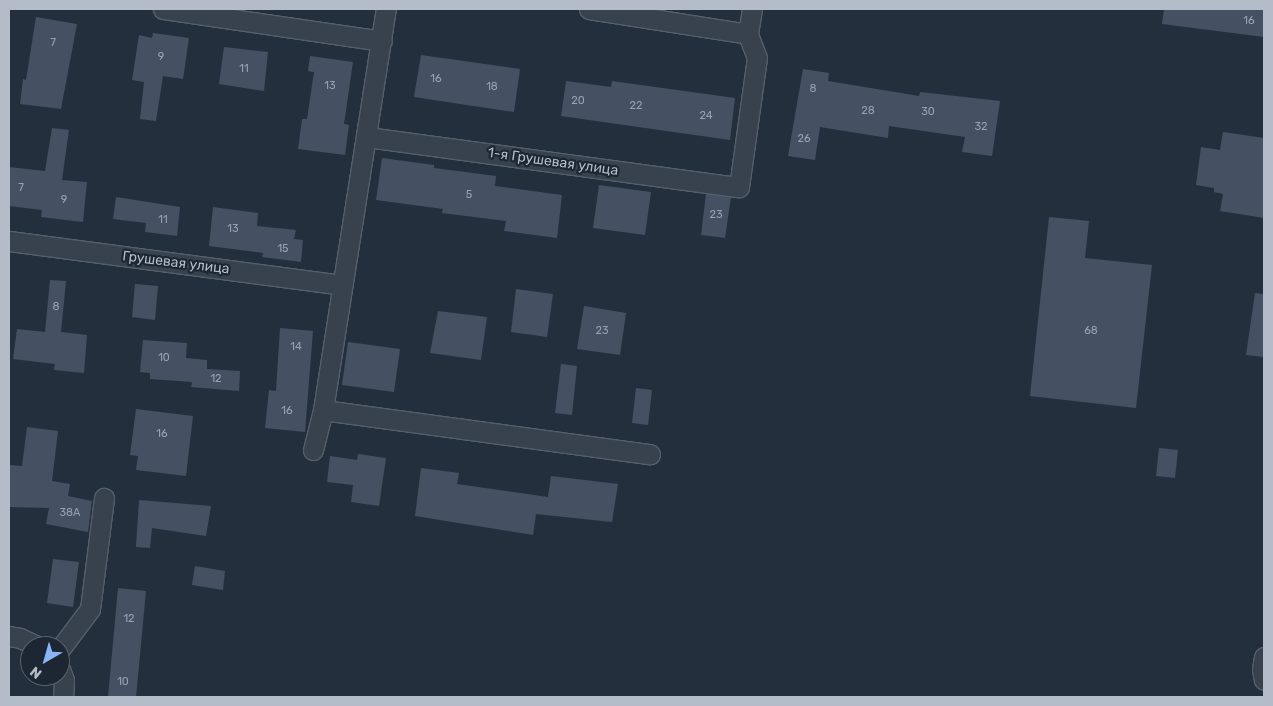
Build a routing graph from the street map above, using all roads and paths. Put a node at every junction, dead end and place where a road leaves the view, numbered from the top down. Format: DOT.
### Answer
graph roads {
  1 [pos="163,9"];
  2 [pos="386,9"];
  3 [pos="589,9"];
  4 [pos="752,9"];
  5 [pos="748,34"];
  6 [pos="382,41"];
  7 [pos="366,137"];
  8 [pos="9,241"];
  9 [pos="342,285"];
  10 [pos="323,410"];
  11 [pos="313,450"];
  12 [pos="650,454"];
  13 [pos="104,498"];
  14 [pos="70,636"];
  15 [pos="1264,657"];
  16 [pos="1264,680"];
  1 -- 6 [label="street"];
  2 -- 6 [label="street"];
  3 -- 5 [label="street"];
  4 -- 5 [label="street"];
  5 -- 7 [label="street, 1-я Грушевая улица"];
  6 -- 7 [label="street"];
  7 -- 9 [label="street"];
  8 -- 9 [label="street, Грушевая улица"];
  9 -- 10 [label="street"];
  10 -- 11 [label="street"];
  10 -- 12 [label="street"];
  13 -- 14 [label="street"];
  15 -- 16 [label="street"];
}
